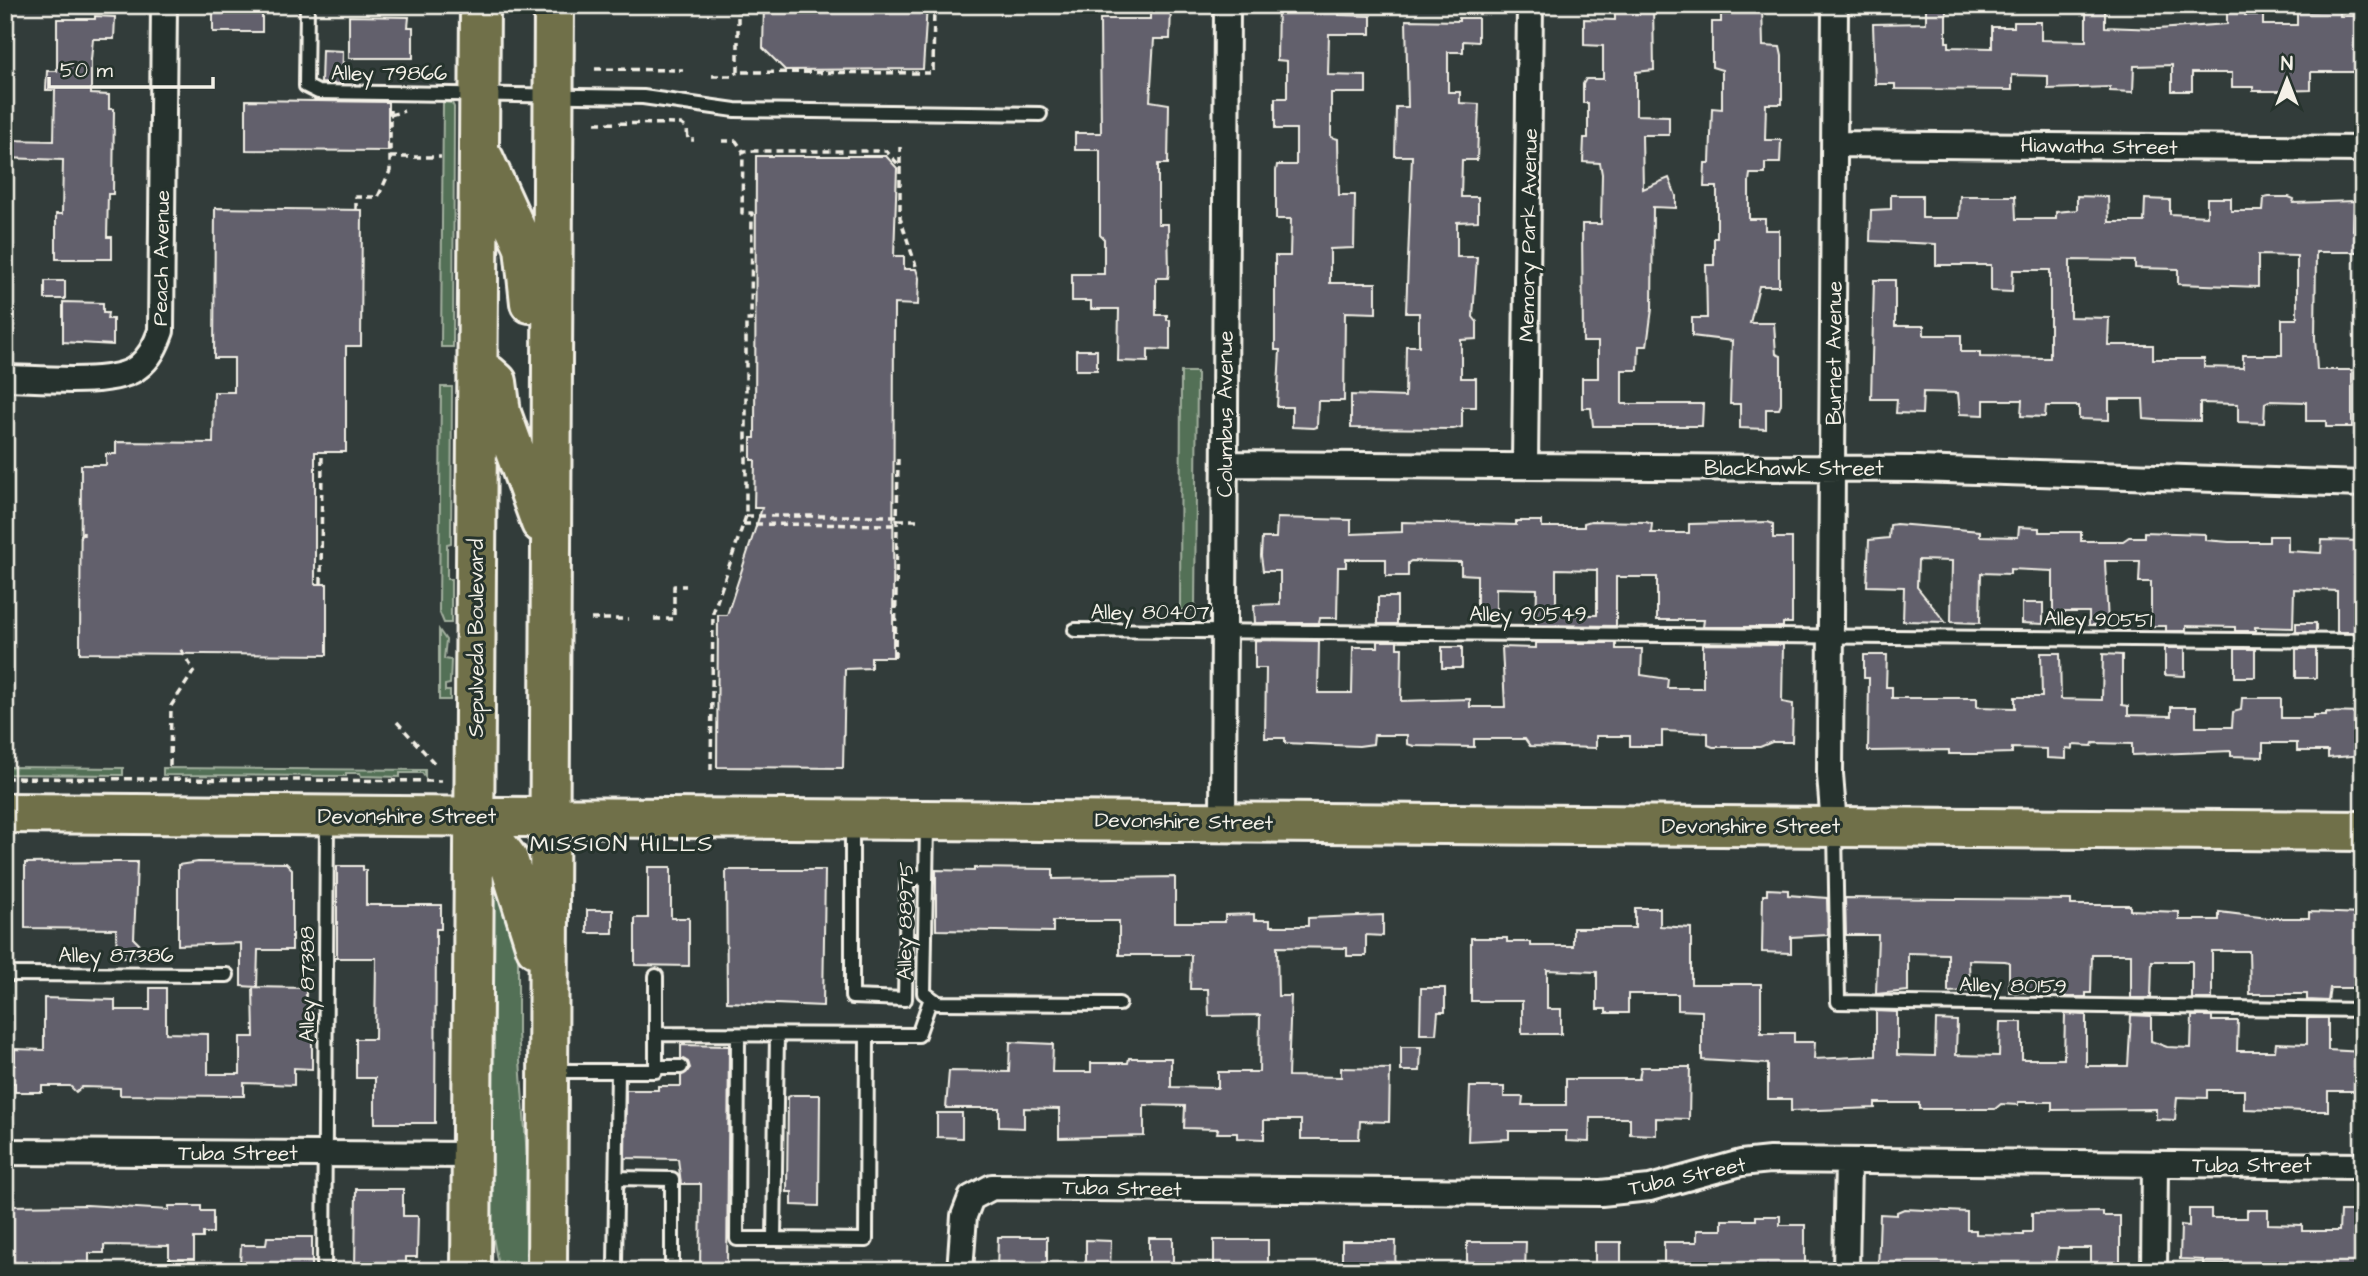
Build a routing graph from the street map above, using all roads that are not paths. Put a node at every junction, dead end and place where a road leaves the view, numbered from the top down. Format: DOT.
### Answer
graph roads {
  1 [pos="163,5"];
  2 [pos="307,5"];
  3 [pos="480,5"];
  4 [pos="526,5"];
  5 [pos="554,5"];
  6 [pos="1227,5"];
  7 [pos="1530,5"];
  8 [pos="1835,5"];
  9 [pos="480,93"];
  10 [pos="554,94"];
  11 [pos="1040,114"];
  12 [pos="1835,144"];
  13 [pos="479,149"];
  14 [pos="2363,149"];
  15 [pos="552,278"];
  16 [pos="477,366"];
  17 [pos="551,366"];
  18 [pos="5,378"];
  19 [pos="1225,464"];
  20 [pos="1525,465"];
  21 [pos="1833,468"];
  22 [pos="2363,484"];
  23 [pos="550,548"];
  24 [pos="1075,630"];
  25 [pos="1224,631"];
  26 [pos="1832,635"];
  27 [pos="2363,641"];
  28 [pos="5,813"];
  29 [pos="327,815"];
  30 [pos="475,816"];
  31 [pos="549,816"];
  32 [pos="852,818"];
  33 [pos="927,818"];
  34 [pos="1223,822"];
  35 [pos="1834,826"];
  36 [pos="2363,831"];
  37 [pos="925,875"];
  38 [pos="5,974"];
  39 [pos="227,975"];
  40 [pos="656,976"];
  41 [pos="546,981"];
  42 [pos="931,998"];
  43 [pos="1119,1004"];
  44 [pos="2363,1010"];
  45 [pos="656,1034"];
  46 [pos="738,1035"];
  47 [pos="776,1035"];
  48 [pos="867,1035"];
  49 [pos="656,1067"];
  50 [pos="681,1067"];
  51 [pos="547,1071"];
  52 [pos="618,1071"];
  53 [pos="5,1152"];
  54 [pos="325,1154"];
  55 [pos="470,1155"];
  56 [pos="1849,1161"];
  57 [pos="2155,1164"];
  58 [pos="2363,1166"];
  59 [pos="616,1178"];
  60 [pos="774,1239"];
  61 [pos="672,1262"];
  62 [pos="615,1263"];
  63 [pos="324,1271"];
  64 [pos="471,1271"];
  65 [pos="547,1271"];
  66 [pos="960,1271"];
  67 [pos="1846,1271"];
  68 [pos="2154,1271"];
  1 -- 18 [label="street, Peach Avenue"];
  2 -- 9 [label="lane, Alley 79866"];
  3 -- 9 [label="main road, Sepulveda Boulevard"];
  4 -- 10 [label="main road"];
  5 -- 10 [label="main road"];
  6 -- 19 [label="street, Columbus Avenue"];
  7 -- 20 [label="street, Memory Park Avenue"];
  8 -- 12 [label="street, Burnet Avenue"];
  9 -- 10 [label="lane, Alley 79866"];
  9 -- 13 [label="main road, Sepulveda Boulevard"];
  9 -- 15 [label="main road"];
  10 -- 11 [label="lane, Alley 79866"];
  10 -- 15 [label="main road"];
  12 -- 14 [label="street, Hiawatha Street"];
  12 -- 21 [label="street, Burnet Avenue"];
  13 -- 16 [label="main road, Sepulveda Boulevard"];
  13 -- 17 [label="main road"];
  15 -- 17 [label="main road"];
  16 -- 23 [label="main road"];
  16 -- 30 [label="main road, Sepulveda Boulevard"];
  17 -- 23 [label="main road"];
  19 -- 20 [label="street, Blackhawk Street"];
  19 -- 25 [label="street, Columbus Avenue"];
  20 -- 21 [label="street, Blackhawk Street"];
  21 -- 22 [label="street, Blackhawk Street"];
  21 -- 26 [label="street, Burnet Avenue"];
  23 -- 31 [label="main road"];
  24 -- 25 [label="lane, Alley 80407"];
  25 -- 26 [label="lane, Alley 90549"];
  25 -- 34 [label="street, Columbus Avenue"];
  26 -- 27 [label="lane, Alley 90551"];
  26 -- 35 [label="street, Burnet Avenue"];
  28 -- 29 [label="main road, Devonshire Street"];
  29 -- 30 [label="main road, Devonshire Street"];
  29 -- 54 [label="lane, Alley 87388"];
  30 -- 31 [label="main road, Devonshire Street"];
  30 -- 41 [label="main road"];
  30 -- 55 [label="main road, Sepulveda Boulevard"];
  31 -- 32 [label="main road, Devonshire Street"];
  31 -- 41 [label="main road"];
  32 -- 33 [label="main road, Devonshire Street"];
  32 -- 37 [label="lane"];
  33 -- 34 [label="main road, Devonshire Street"];
  33 -- 37 [label="lane, Alley 88975"];
  34 -- 35 [label="main road, Devonshire Street"];
  35 -- 36 [label="main road, Devonshire Street"];
  35 -- 44 [label="lane, Alley 80159"];
  37 -- 42 [label="lane, Alley 88975"];
  38 -- 39 [label="lane, Alley 87386"];
  40 -- 45 [label="lane"];
  41 -- 51 [label="main road"];
  42 -- 43 [label="lane, Alley 88975"];
  42 -- 48 [label="lane"];
  45 -- 46 [label="lane"];
  45 -- 49 [label="lane"];
  46 -- 47 [label="lane"];
  46 -- 60 [label="lane"];
  47 -- 48 [label="lane"];
  47 -- 60 [label="lane"];
  48 -- 60 [label="lane"];
  49 -- 50 [label="lane"];
  49 -- 52 [label="lane"];
  51 -- 52 [label="lane"];
  51 -- 65 [label="main road"];
  52 -- 59 [label="lane"];
  53 -- 54 [label="street, Tuba Street"];
  54 -- 55 [label="street, Tuba Street"];
  54 -- 63 [label="lane, Alley 87388"];
  55 -- 64 [label="main road, Sepulveda Boulevard"];
  56 -- 57 [label="street, Tuba Street"];
  56 -- 66 [label="street, Tuba Street"];
  56 -- 67 [label="street"];
  57 -- 58 [label="street, Tuba Street"];
  57 -- 68 [label="street"];
  59 -- 61 [label="lane"];
  59 -- 62 [label="lane"];
}
